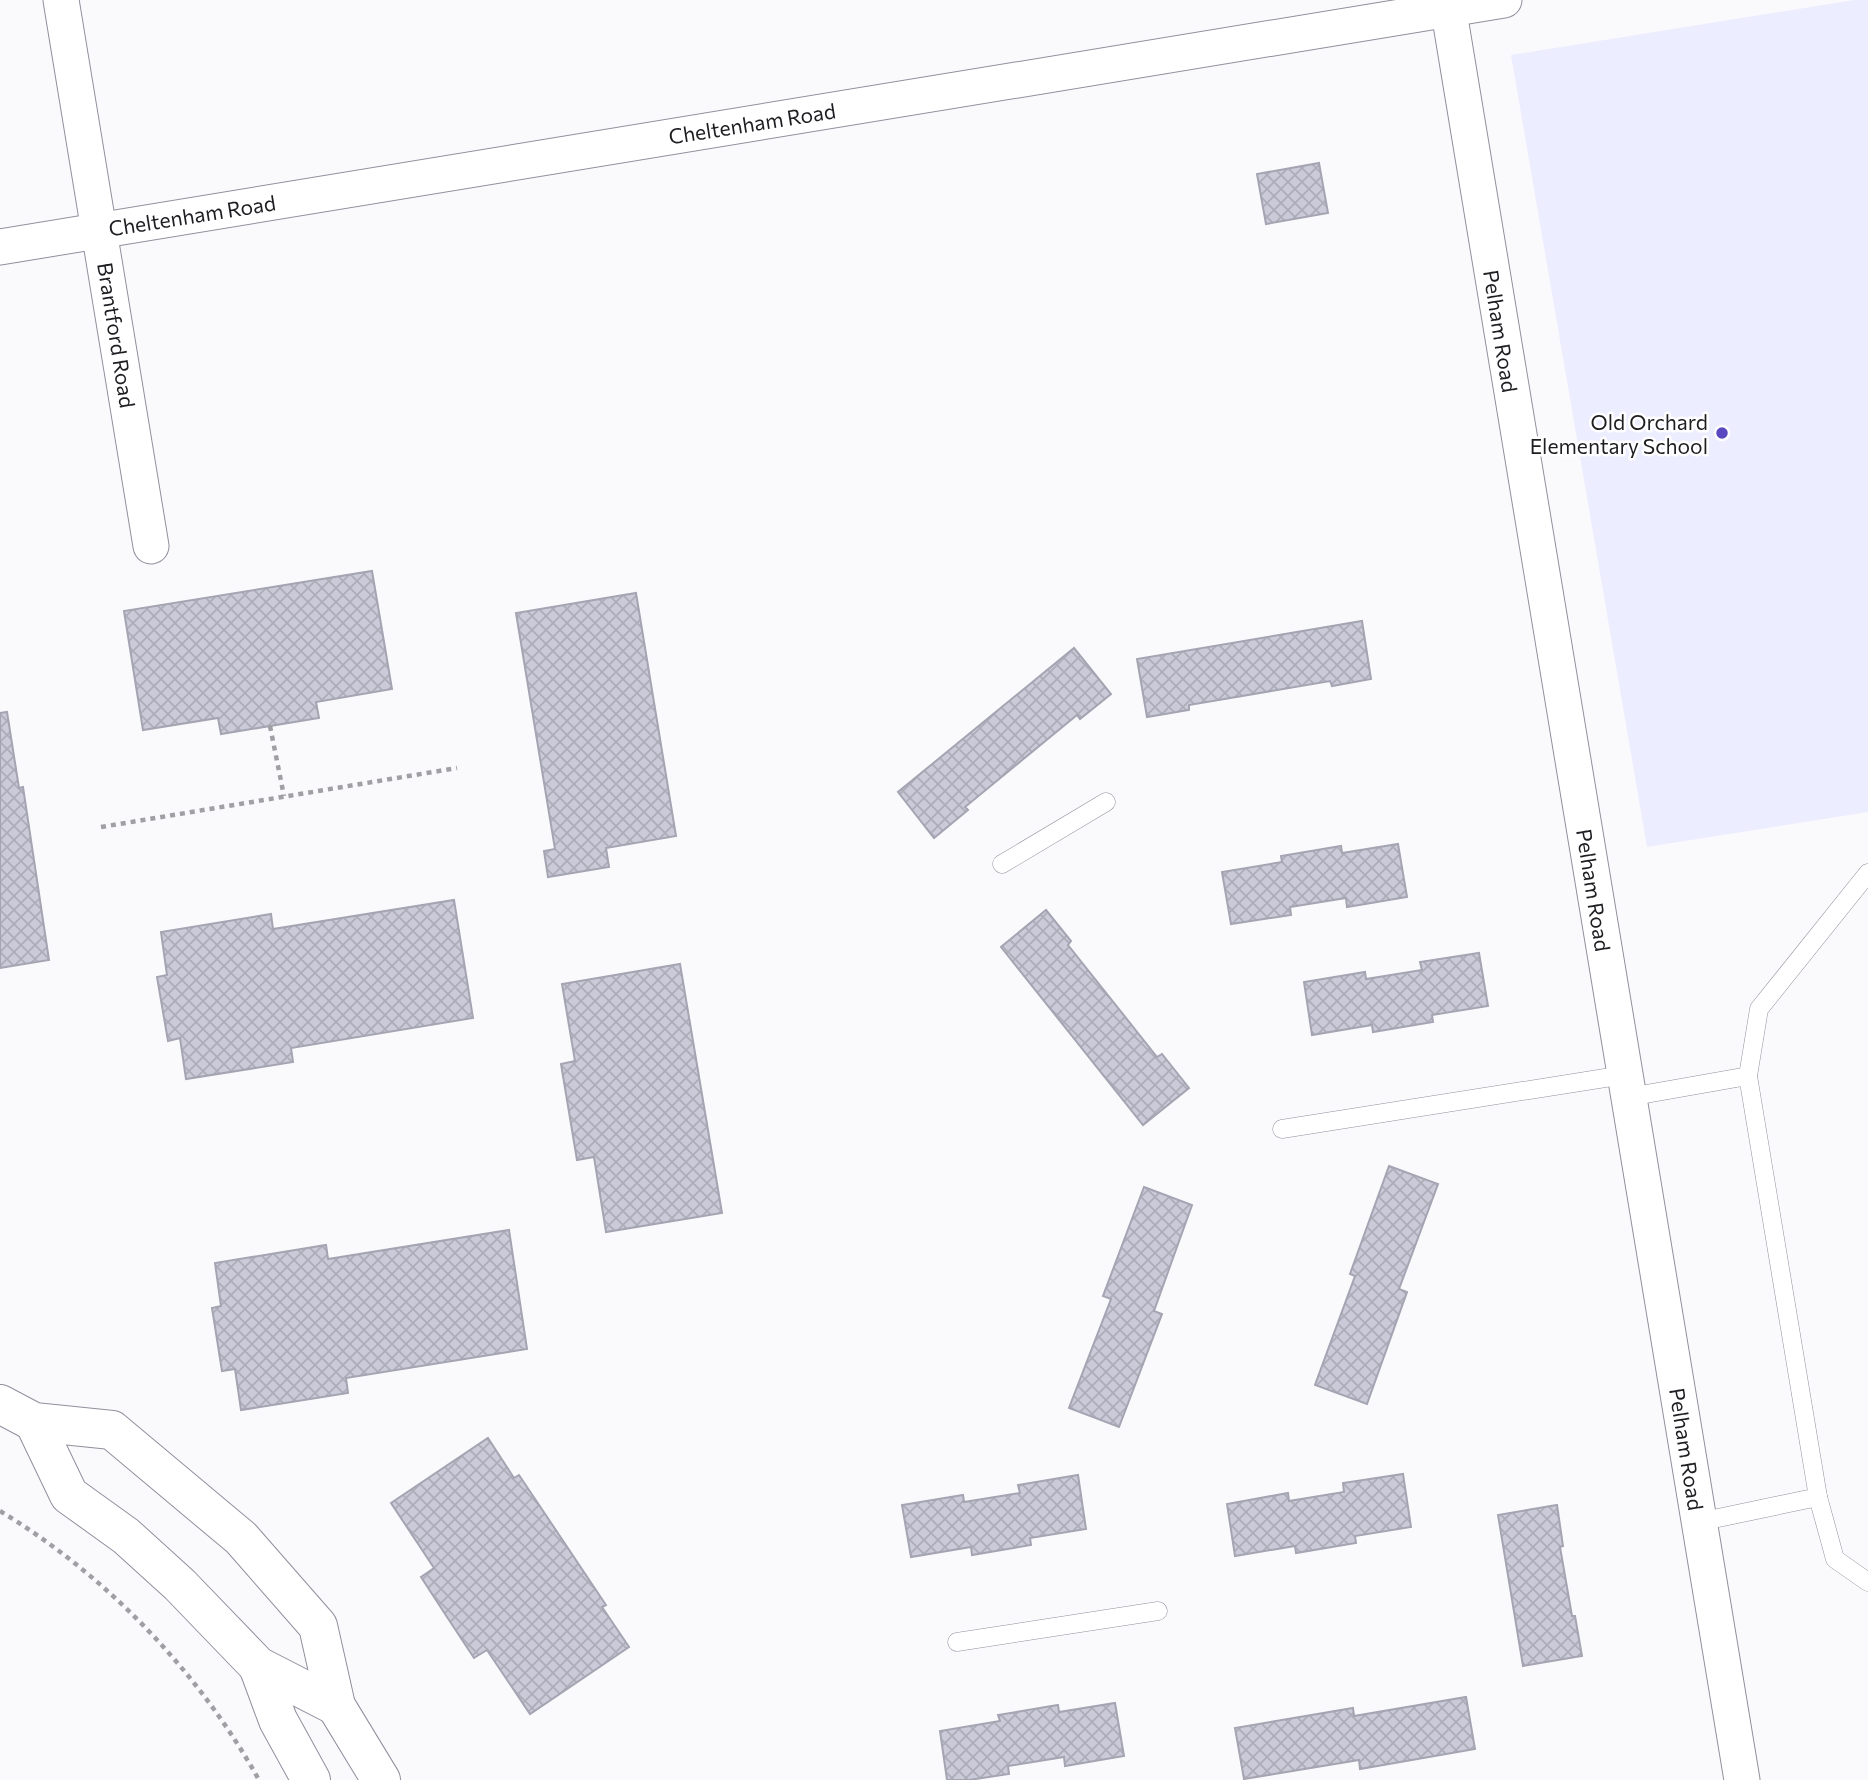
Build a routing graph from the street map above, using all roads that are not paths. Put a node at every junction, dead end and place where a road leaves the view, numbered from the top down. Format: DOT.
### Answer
graph roads {
  1 [pos="61,0"];
  2 [pos="1504,0"];
  3 [pos="1448,5"];
  4 [pos="99,231"];
  5 [pos="0,247"];
  6 [pos="151,546"];
  7 [pos="1106,802"];
  8 [pos="1002,864"];
  9 [pos="1868,873"];
  10 [pos="1748,1076"];
  11 [pos="1627,1086"];
  12 [pos="1282,1129"];
  13 [pos="0,1404"];
  14 [pos="34,1422"];
  15 [pos="1818,1497"];
  16 [pos="1699,1522"];
  17 [pos="1868,1582"];
  18 [pos="1158,1611"];
  19 [pos="957,1642"];
  20 [pos="258,1666"];
  21 [pos="337,1706"];
  22 [pos="311,1780"];
  23 [pos="381,1780"];
  24 [pos="1742,1780"];
  1 -- 4 [label="street, Brantford Road"];
  2 -- 3 [label="street, Cheltenham Road"];
  3 -- 4 [label="street, Cheltenham Road"];
  3 -- 11 [label="street, Pelham Road"];
  4 -- 5 [label="street, Cheltenham Road"];
  4 -- 6 [label="street, Brantford Road"];
  7 -- 8 [label="lane"];
  9 -- 10 [label="lane"];
  10 -- 11 [label="lane"];
  10 -- 15 [label="lane"];
  11 -- 12 [label="lane"];
  11 -- 16 [label="street, Pelham Road"];
  13 -- 14 [label="street"];
  14 -- 20 [label="street"];
  14 -- 21 [label="street"];
  15 -- 16 [label="lane"];
  15 -- 17 [label="lane"];
  16 -- 24 [label="street, Pelham Road"];
  18 -- 19 [label="lane"];
  20 -- 21 [label="street"];
  20 -- 22 [label="street"];
  21 -- 23 [label="street"];
}
